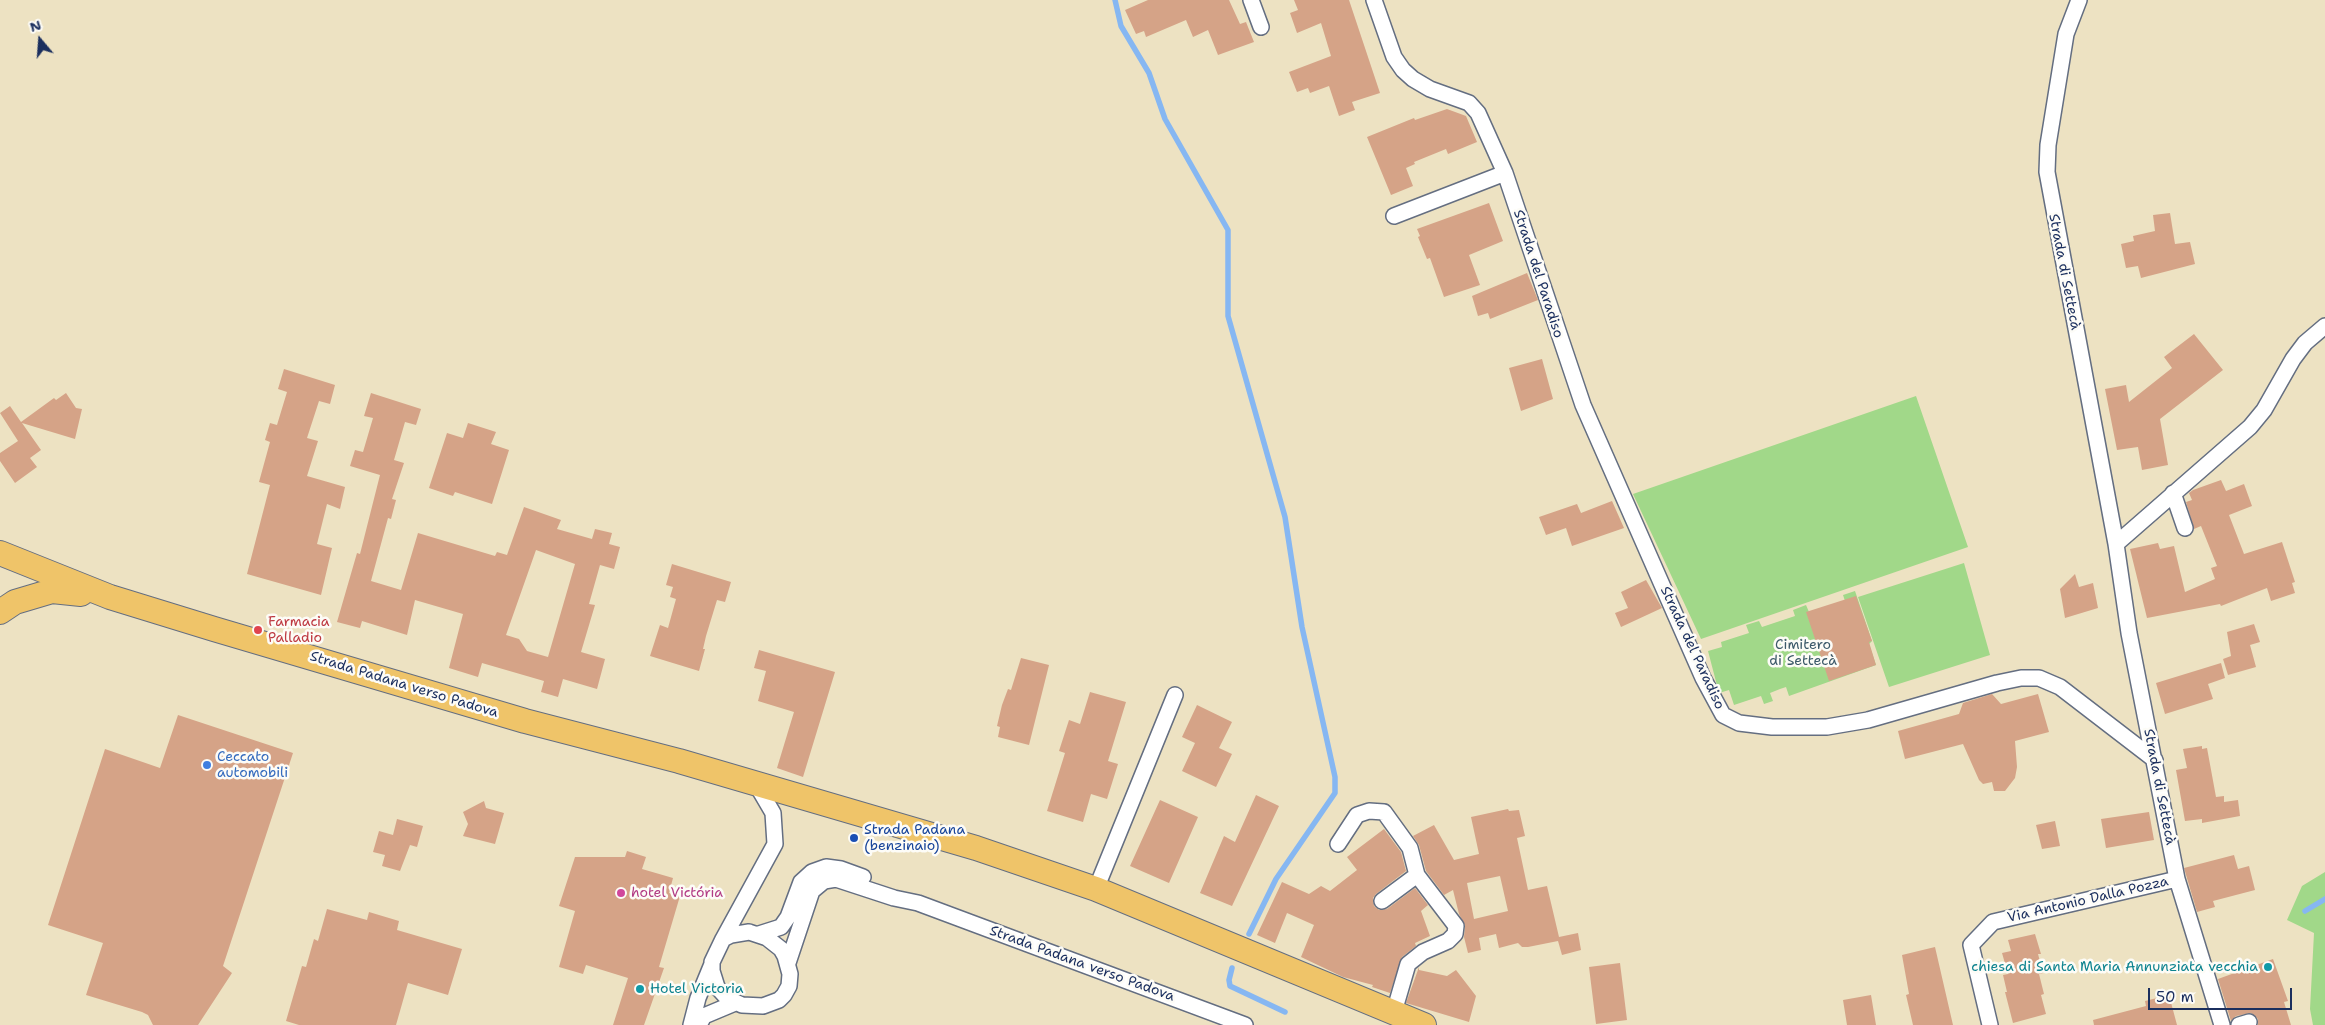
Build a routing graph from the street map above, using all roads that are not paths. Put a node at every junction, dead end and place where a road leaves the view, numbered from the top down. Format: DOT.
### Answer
graph roads {
  1 [pos="1251,0"];
  2 [pos="1374,0"];
  3 [pos="2079,0"];
  4 [pos="1261,27"];
  5 [pos="1505,173"];
  6 [pos="1394,216"];
  7 [pos="2325,326"];
  8 [pos="2173,493"];
  9 [pos="2185,528"];
  10 [pos="2116,544"];
  11 [pos="0,553"];
  12 [pos="110,597"];
  13 [pos="0,612"];
  14 [pos="1175,695"];
  15 [pos="2155,760"];
  16 [pos="756,784"];
  17 [pos="1338,844"];
  18 [pos="1417,875"];
  19 [pos="2177,880"];
  20 [pos="1096,889"];
  21 [pos="1382,901"];
  22 [pos="918,903"];
  23 [pos="759,934"];
  24 [pos="723,939"];
  25 [pos="712,962"];
  26 [pos="788,963"];
  27 [pos="735,1003"];
  28 [pos="1394,1012"];
  29 [pos="691,1025"];
  30 [pos="698,1025"];
  31 [pos="1245,1025"];
  32 [pos="1424,1025"];
  33 [pos="1990,1025"];
  34 [pos="2222,1025"];
  1 -- 4 [label="street"];
  2 -- 5 [label="street, Strada del Paradiso"];
  3 -- 10 [label="street, Strada di Settecà"];
  5 -- 6 [label="street"];
  5 -- 15 [label="street, Strada del Paradiso"];
  7 -- 8 [label="street"];
  8 -- 9 [label="street"];
  8 -- 10 [label="street"];
  10 -- 15 [label="street, Strada di Settecà"];
  11 -- 12 [label="main road, Strada Padana verso Padova"];
  12 -- 13 [label="main road"];
  12 -- 16 [label="main road, Strada Padana verso Padova"];
  14 -- 20 [label="street"];
  15 -- 19 [label="street, Strada di Settecà"];
  16 -- 20 [label="main road, Strada Padana verso Padova"];
  16 -- 24 [label="street"];
  17 -- 18 [label="street"];
  18 -- 21 [label="street"];
  18 -- 28 [label="street"];
  19 -- 33 [label="street, Via Antonio Dalla Pozza"];
  19 -- 34 [label="street, Strada di Settecà"];
  20 -- 28 [label="main road, Strada Padana verso Padova"];
  22 -- 23 [label="street, Strada Padana verso Padova"];
  22 -- 26 [label="street, Strada Padana verso Padova"];
  22 -- 31 [label="street, Strada Padana verso Padova"];
  23 -- 24 [label="street, Strada Padana verso Padova"];
  23 -- 26 [label="street"];
  24 -- 25 [label="street"];
  25 -- 27 [label="street"];
  25 -- 29 [label="street"];
  26 -- 27 [label="street, Strada Padana verso Padova"];
  27 -- 30 [label="street"];
  28 -- 32 [label="main road, Strada Padana verso Padova"];
}
